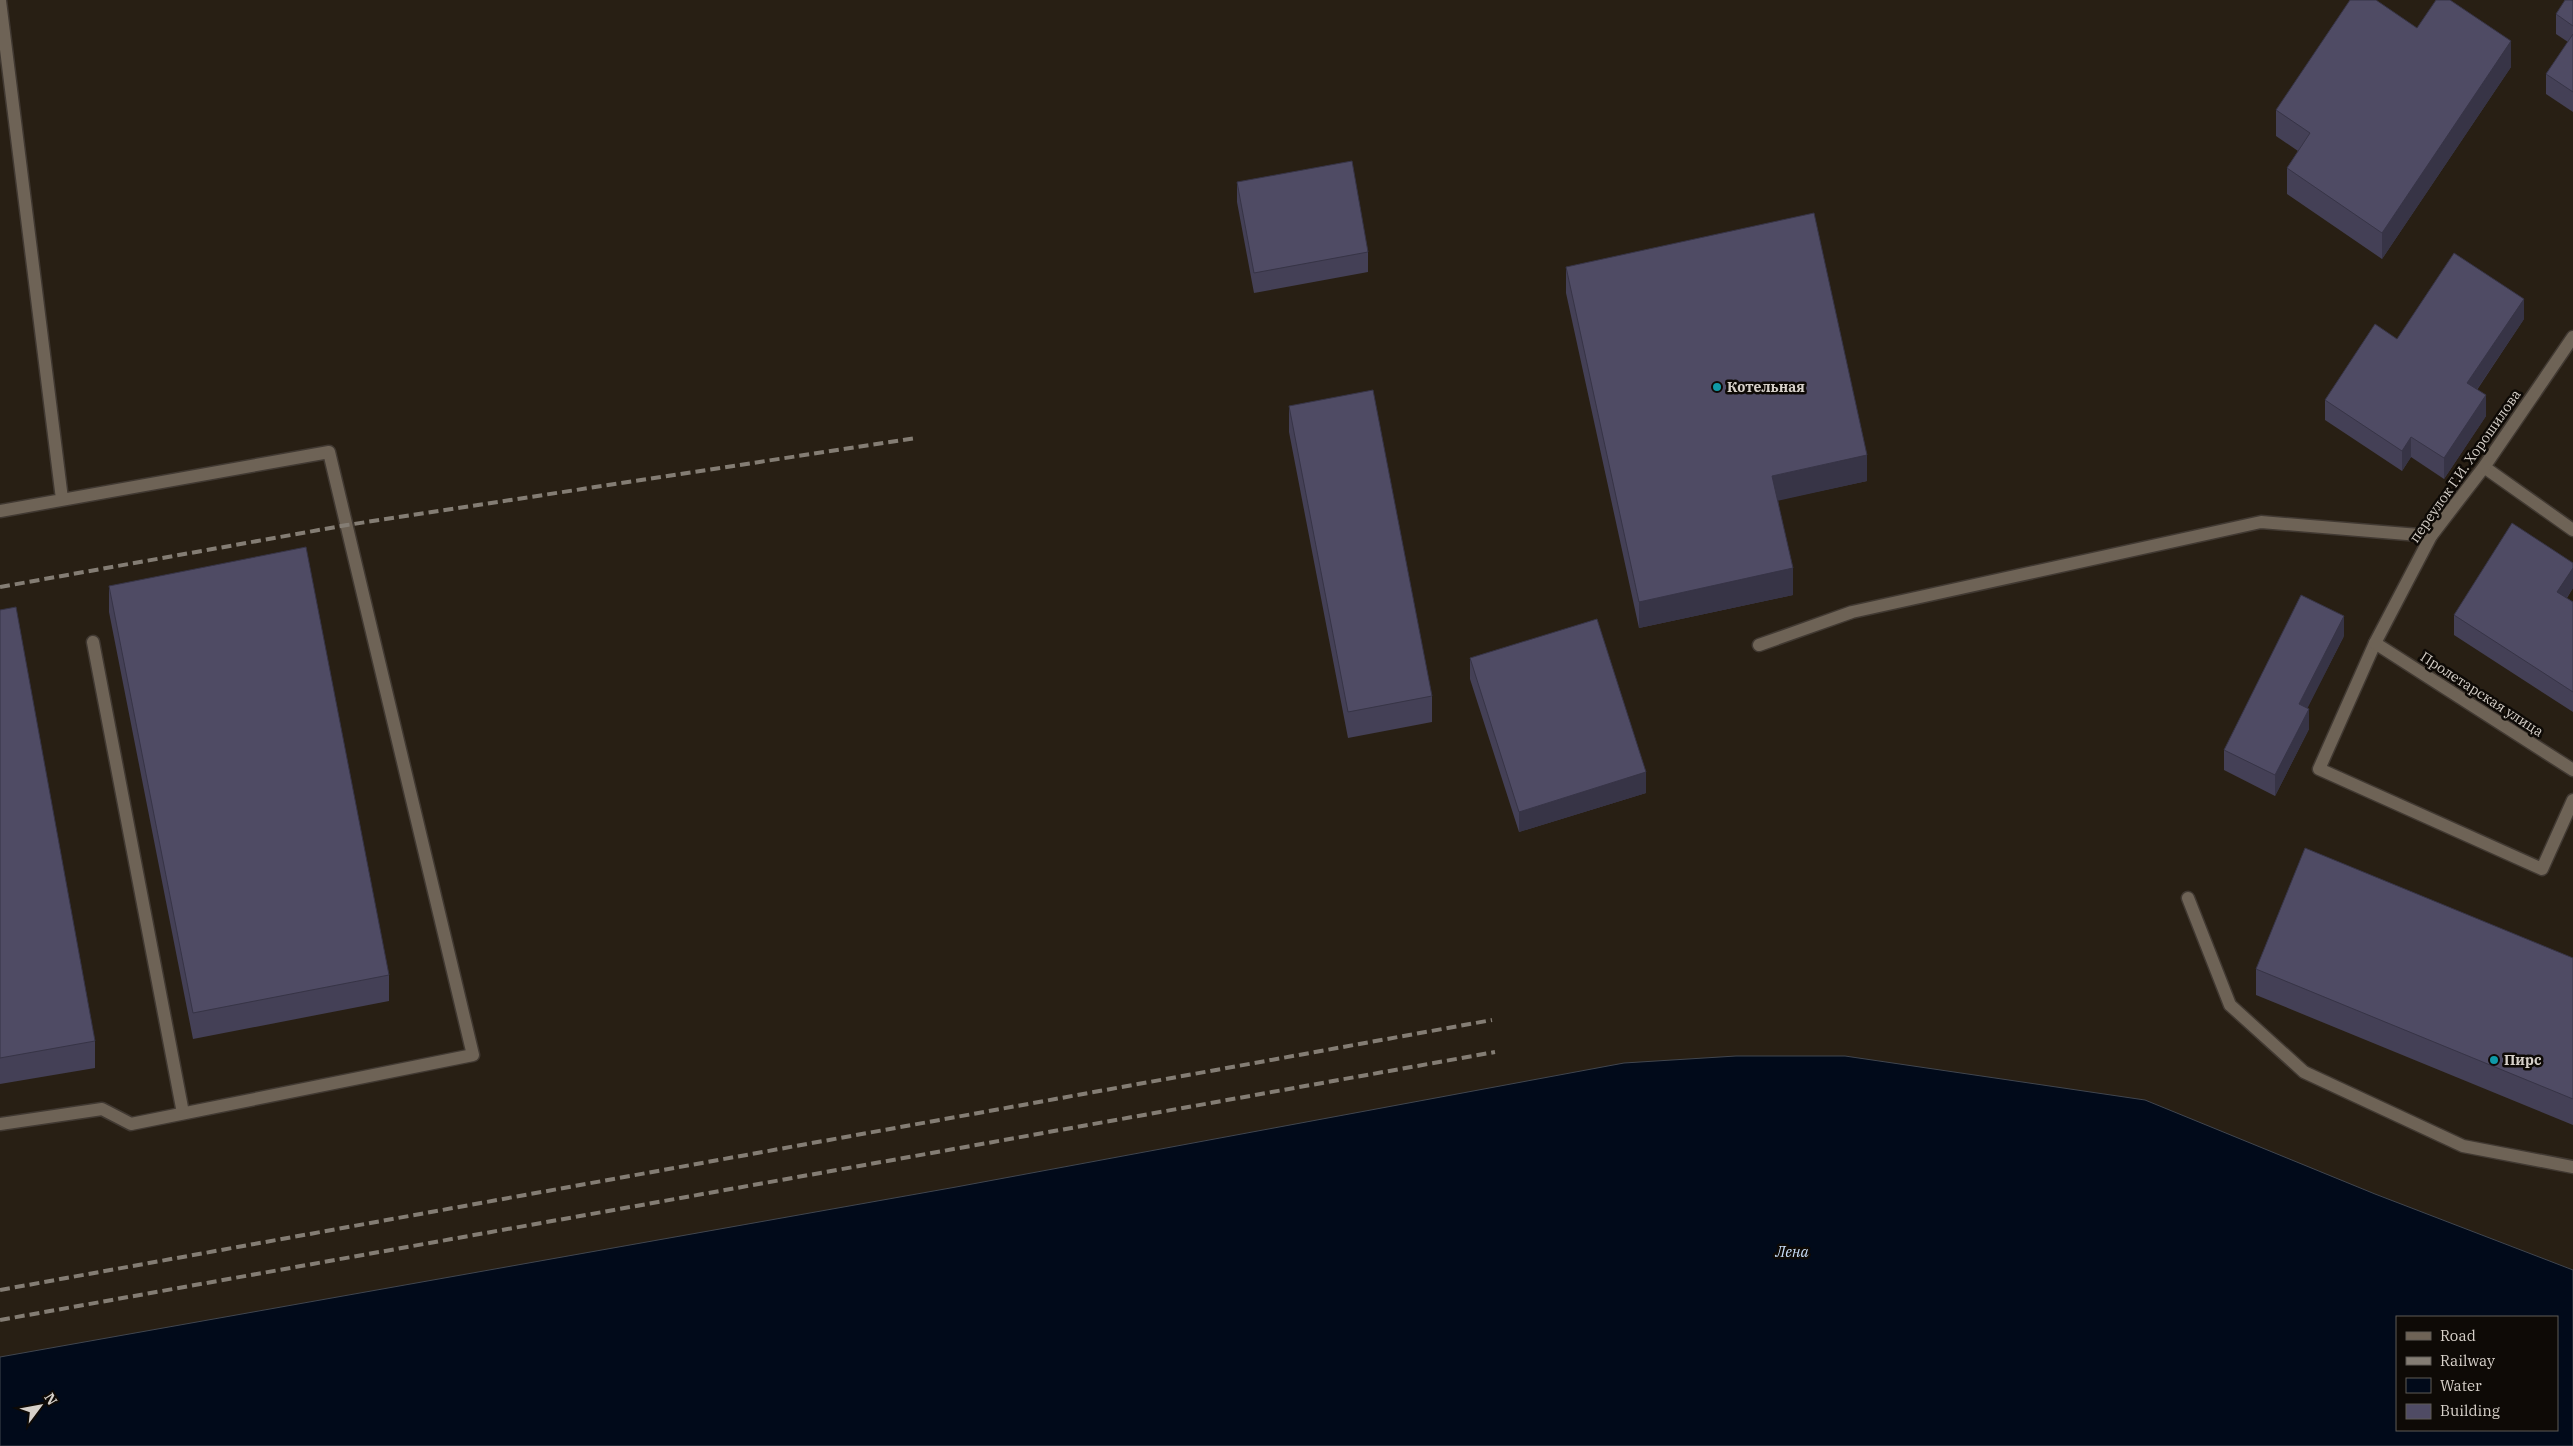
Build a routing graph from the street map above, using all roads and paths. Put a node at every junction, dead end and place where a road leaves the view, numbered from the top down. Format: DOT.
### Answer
graph roads {
  1 [pos="0,1"];
  2 [pos="2573,337"];
  3 [pos="2484,467"];
  4 [pos="62,499"];
  5 [pos="0,511"];
  6 [pos="2573,530"];
  7 [pos="2432,536"];
  8 [pos="93,642"];
  9 [pos="2376,643"];
  10 [pos="1759,645"];
  11 [pos="2573,770"];
  12 [pos="2573,800"];
  13 [pos="2188,898"];
  14 [pos="183,1113"];
  15 [pos="0,1124"];
  16 [pos="2573,1167"];
  1 -- 4 [label="street"];
  2 -- 3 [label="street, переулок Г.И. Хорошилова"];
  3 -- 6 [label="street"];
  3 -- 7 [label="street, переулок Г.И. Хорошилова"];
  4 -- 5 [label="street"];
  4 -- 14 [label="street"];
  7 -- 9 [label="street, переулок Г.И. Хорошилова"];
  7 -- 10 [label="street"];
  8 -- 14 [label="street"];
  9 -- 11 [label="street, Пролетарская улица"];
  9 -- 12 [label="street, переулок Г.И. Хорошилова"];
  13 -- 16 [label="street"];
  14 -- 15 [label="street"];
}
